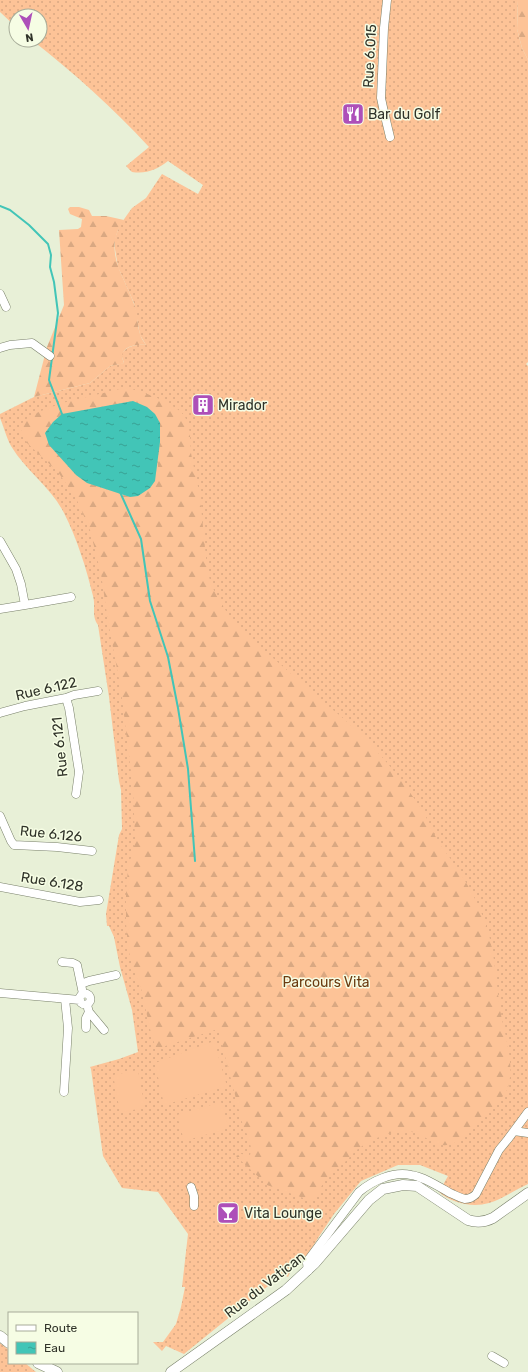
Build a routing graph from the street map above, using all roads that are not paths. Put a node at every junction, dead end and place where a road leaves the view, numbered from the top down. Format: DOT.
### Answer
graph roads {
  1 [pos="387,0"];
  2 [pos="390,137"];
  3 [pos="0,294"];
  4 [pos="6,307"];
  5 [pos="0,348"];
  6 [pos="50,356"];
  7 [pos="0,541"];
  8 [pos="71,597"];
  9 [pos="25,605"];
  10 [pos="0,609"];
  11 [pos="98,691"];
  12 [pos="66,698"];
  13 [pos="0,713"];
  14 [pos="76,794"];
  15 [pos="0,816"];
  16 [pos="92,851"];
  17 [pos="0,887"];
  18 [pos="99,900"];
  19 [pos="62,962"];
  20 [pos="116,976"];
  21 [pos="81,984"];
  22 [pos="0,993"];
  23 [pos="81,997"];
  24 [pos="66,999"];
  25 [pos="88,1008"];
  26 [pos="86,1028"];
  27 [pos="104,1030"];
  28 [pos="64,1092"];
  29 [pos="528,1112"];
  30 [pos="514,1131"];
  31 [pos="528,1133"];
  32 [pos="191,1187"];
  33 [pos="528,1192"];
  34 [pos="194,1206"];
  35 [pos="308,1271"];
  36 [pos="0,1336"];
  37 [pos="8,1342"];
  38 [pos="492,1356"];
  39 [pos="504,1363"];
  40 [pos="40,1364"];
  41 [pos="57,1372"];
  42 [pos="171,1372"];
  1 -- 2 [label="street, Rue 6.015"];
  3 -- 4 [label="street"];
  5 -- 6 [label="street"];
  7 -- 9 [label="street"];
  8 -- 9 [label="street"];
  9 -- 10 [label="street"];
  11 -- 12 [label="street, Rue 6.122"];
  12 -- 13 [label="street, Rue 6.122"];
  12 -- 14 [label="street, Rue 6.121"];
  15 -- 16 [label="street, Rue 6.126"];
  17 -- 18 [label="street, Rue 6.128"];
  19 -- 21 [label="street"];
  20 -- 21 [label="street"];
  21 -- 23 [label="street"];
  22 -- 24 [label="street"];
  23 -- 24 [label="street"];
  23 -- 25 [label="street"];
  24 -- 28 [label="street"];
  25 -- 26 [label="street"];
  25 -- 27 [label="street"];
  29 -- 30 [label="street"];
  30 -- 31 [label="street"];
  30 -- 35 [label="street"];
  32 -- 34 [label="street"];
  33 -- 35 [label="street, Rue du Vatican"];
  35 -- 42 [label="street, Rue du Vatican"];
  36 -- 37 [label="street"];
  38 -- 39 [label="street"];
  40 -- 41 [label="street"];
}
